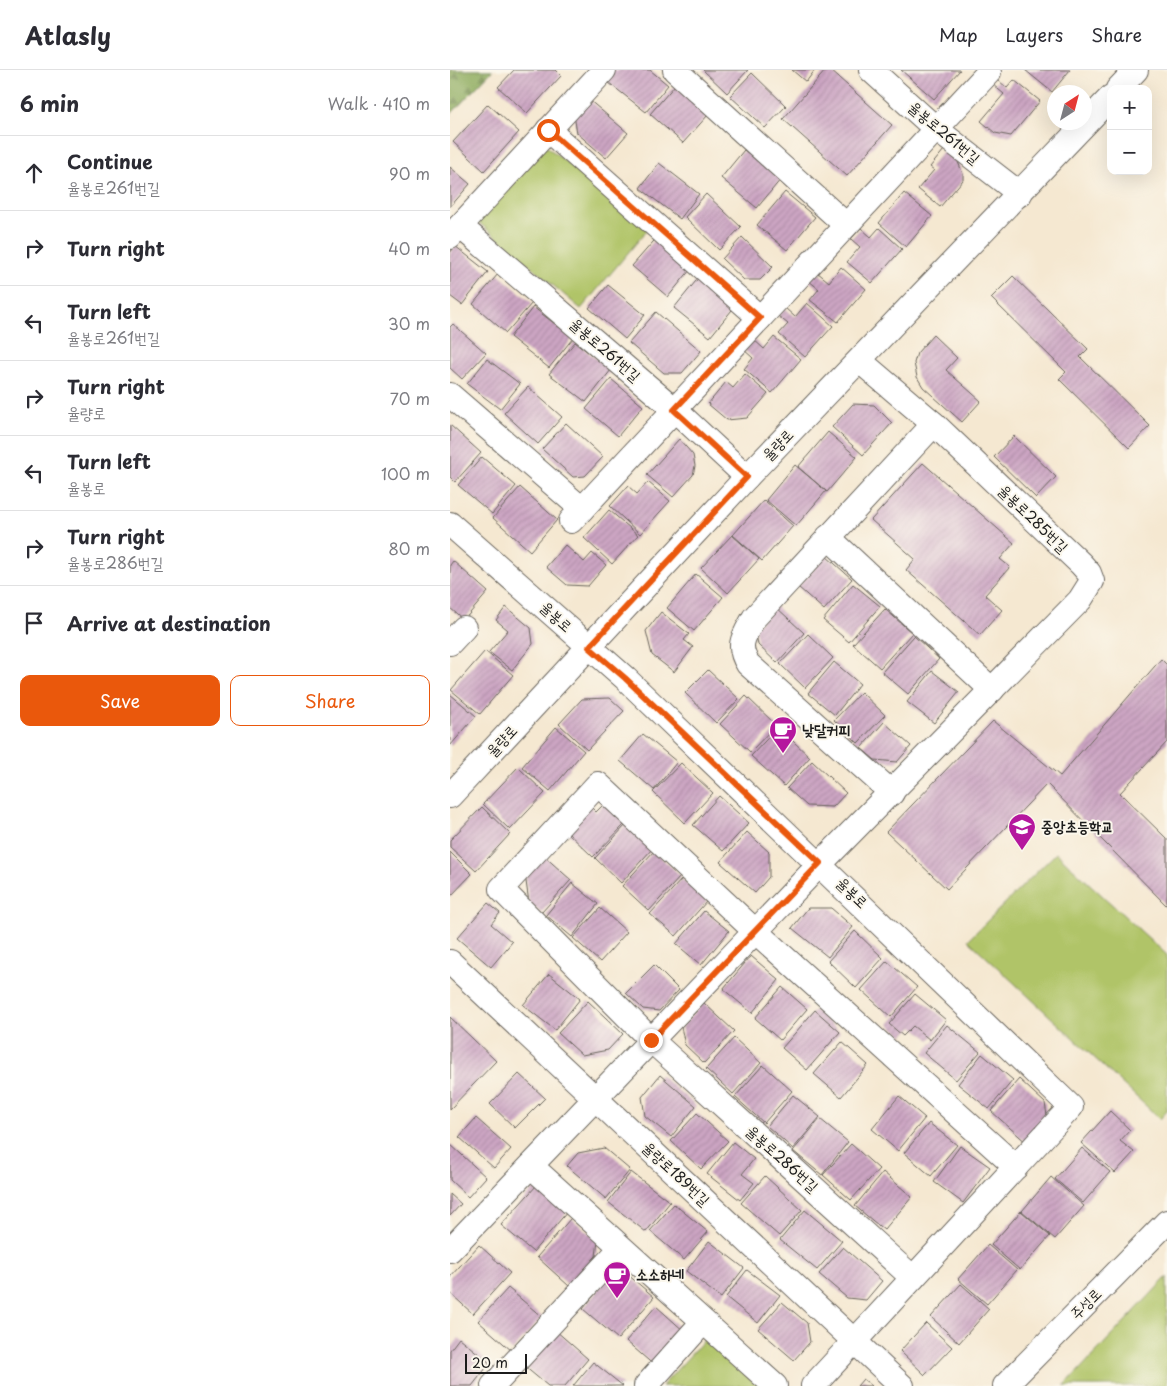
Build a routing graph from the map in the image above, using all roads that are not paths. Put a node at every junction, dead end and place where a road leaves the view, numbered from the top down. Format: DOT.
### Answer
graph roads {
  1 [pos="604,70"];
  2 [pos="675,70"];
  3 [pos="871,70"];
  4 [pos="1136,70"];
  5 [pos="989,72"];
  6 [pos="1122,85"];
  7 [pos="1107,101"];
  8 [pos="936,129"];
  9 [pos="548,130"];
  10 [pos="1020,194"];
  11 [pos="846,225"];
  12 [pos="455,231"];
  13 [pos="760,318"];
  14 [pos="860,361"];
  15 [pos="450,395"];
  16 [pos="674,410"];
  17 [pos="934,424"];
  18 [pos="747,477"];
  19 [pos="450,524"];
  20 [pos="828,537"];
  21 [pos="589,647"];
  22 [pos="992,690"];
  23 [pos="892,793"];
  24 [pos="450,796"];
  25 [pos="820,863"];
  26 [pos="755,931"];
  27 [pos="450,962"];
  28 [pos="651,1040"];
  29 [pos="595,1098"];
  30 [pos="531,1166"];
  31 [pos="1016,1167"];
  32 [pos="1167,1222"];
  33 [pos="621,1248"];
  34 [pos="450,1250"];
  35 [pos="913,1278"];
  36 [pos="702,1322"];
  37 [pos="854,1342"];
  38 [pos="492,1386"];
  39 [pos="646,1386"];
  40 [pos="775,1386"];
  41 [pos="813,1386"];
  42 [pos="902,1386"];
  43 [pos="1005,1386"];
  1 -- 9 [label="street, 율봉로261번길"];
  2 -- 11 [label="street"];
  3 -- 8 [label="street, 율봉로261번길"];
  4 -- 6 [label="street"];
  5 -- 8 [label="street"];
  7 -- 10 [label="street, 율량로"];
  8 -- 10 [label="street, 율봉로261번길"];
  8 -- 11 [label="street"];
  9 -- 12 [label="street, 율봉로261번길"];
  9 -- 13 [label="street"];
  10 -- 14 [label="street, 율량로"];
  11 -- 13 [label="street"];
  12 -- 16 [label="street, 율봉로261번길"];
  13 -- 16 [label="street"];
  14 -- 17 [label="street, 율봉로285번길"];
  14 -- 18 [label="street, 율량로"];
  15 -- 16 [label="street"];
  16 -- 18 [label="street, 율봉로261번길"];
  17 -- 20 [label="street"];
  17 -- 22 [label="street, 율봉로285번길"];
  18 -- 21 [label="street, 율량로"];
  19 -- 21 [label="street, 율봉로"];
  20 -- 22 [label="street"];
  20 -- 23 [label="street"];
  21 -- 24 [label="street, 율량로"];
  21 -- 25 [label="street, 율봉로"];
  22 -- 23 [label="street, 율봉로285번길"];
  23 -- 25 [label="street, 율봉로285번길"];
  25 -- 26 [label="street"];
  25 -- 31 [label="street, 율봉로"];
  26 -- 28 [label="street"];
  26 -- 28 [label="street, 율봉로286번길"];
  26 -- 31 [label="street"];
  27 -- 29 [label="street, 율량로189번길"];
  28 -- 29 [label="street"];
  28 -- 35 [label="street, 율봉로286번길"];
  29 -- 30 [label="street"];
  29 -- 37 [label="street, 율량로189번길"];
  30 -- 33 [label="street"];
  30 -- 34 [label="street"];
  31 -- 35 [label="street"];
  32 -- 43 [label="street, 주성로"];
  33 -- 36 [label="street"];
  33 -- 38 [label="street"];
  35 -- 37 [label="street"];
  36 -- 39 [label="street"];
  36 -- 40 [label="street"];
  37 -- 41 [label="street"];
  37 -- 42 [label="street, 율량로189번길"];
}
